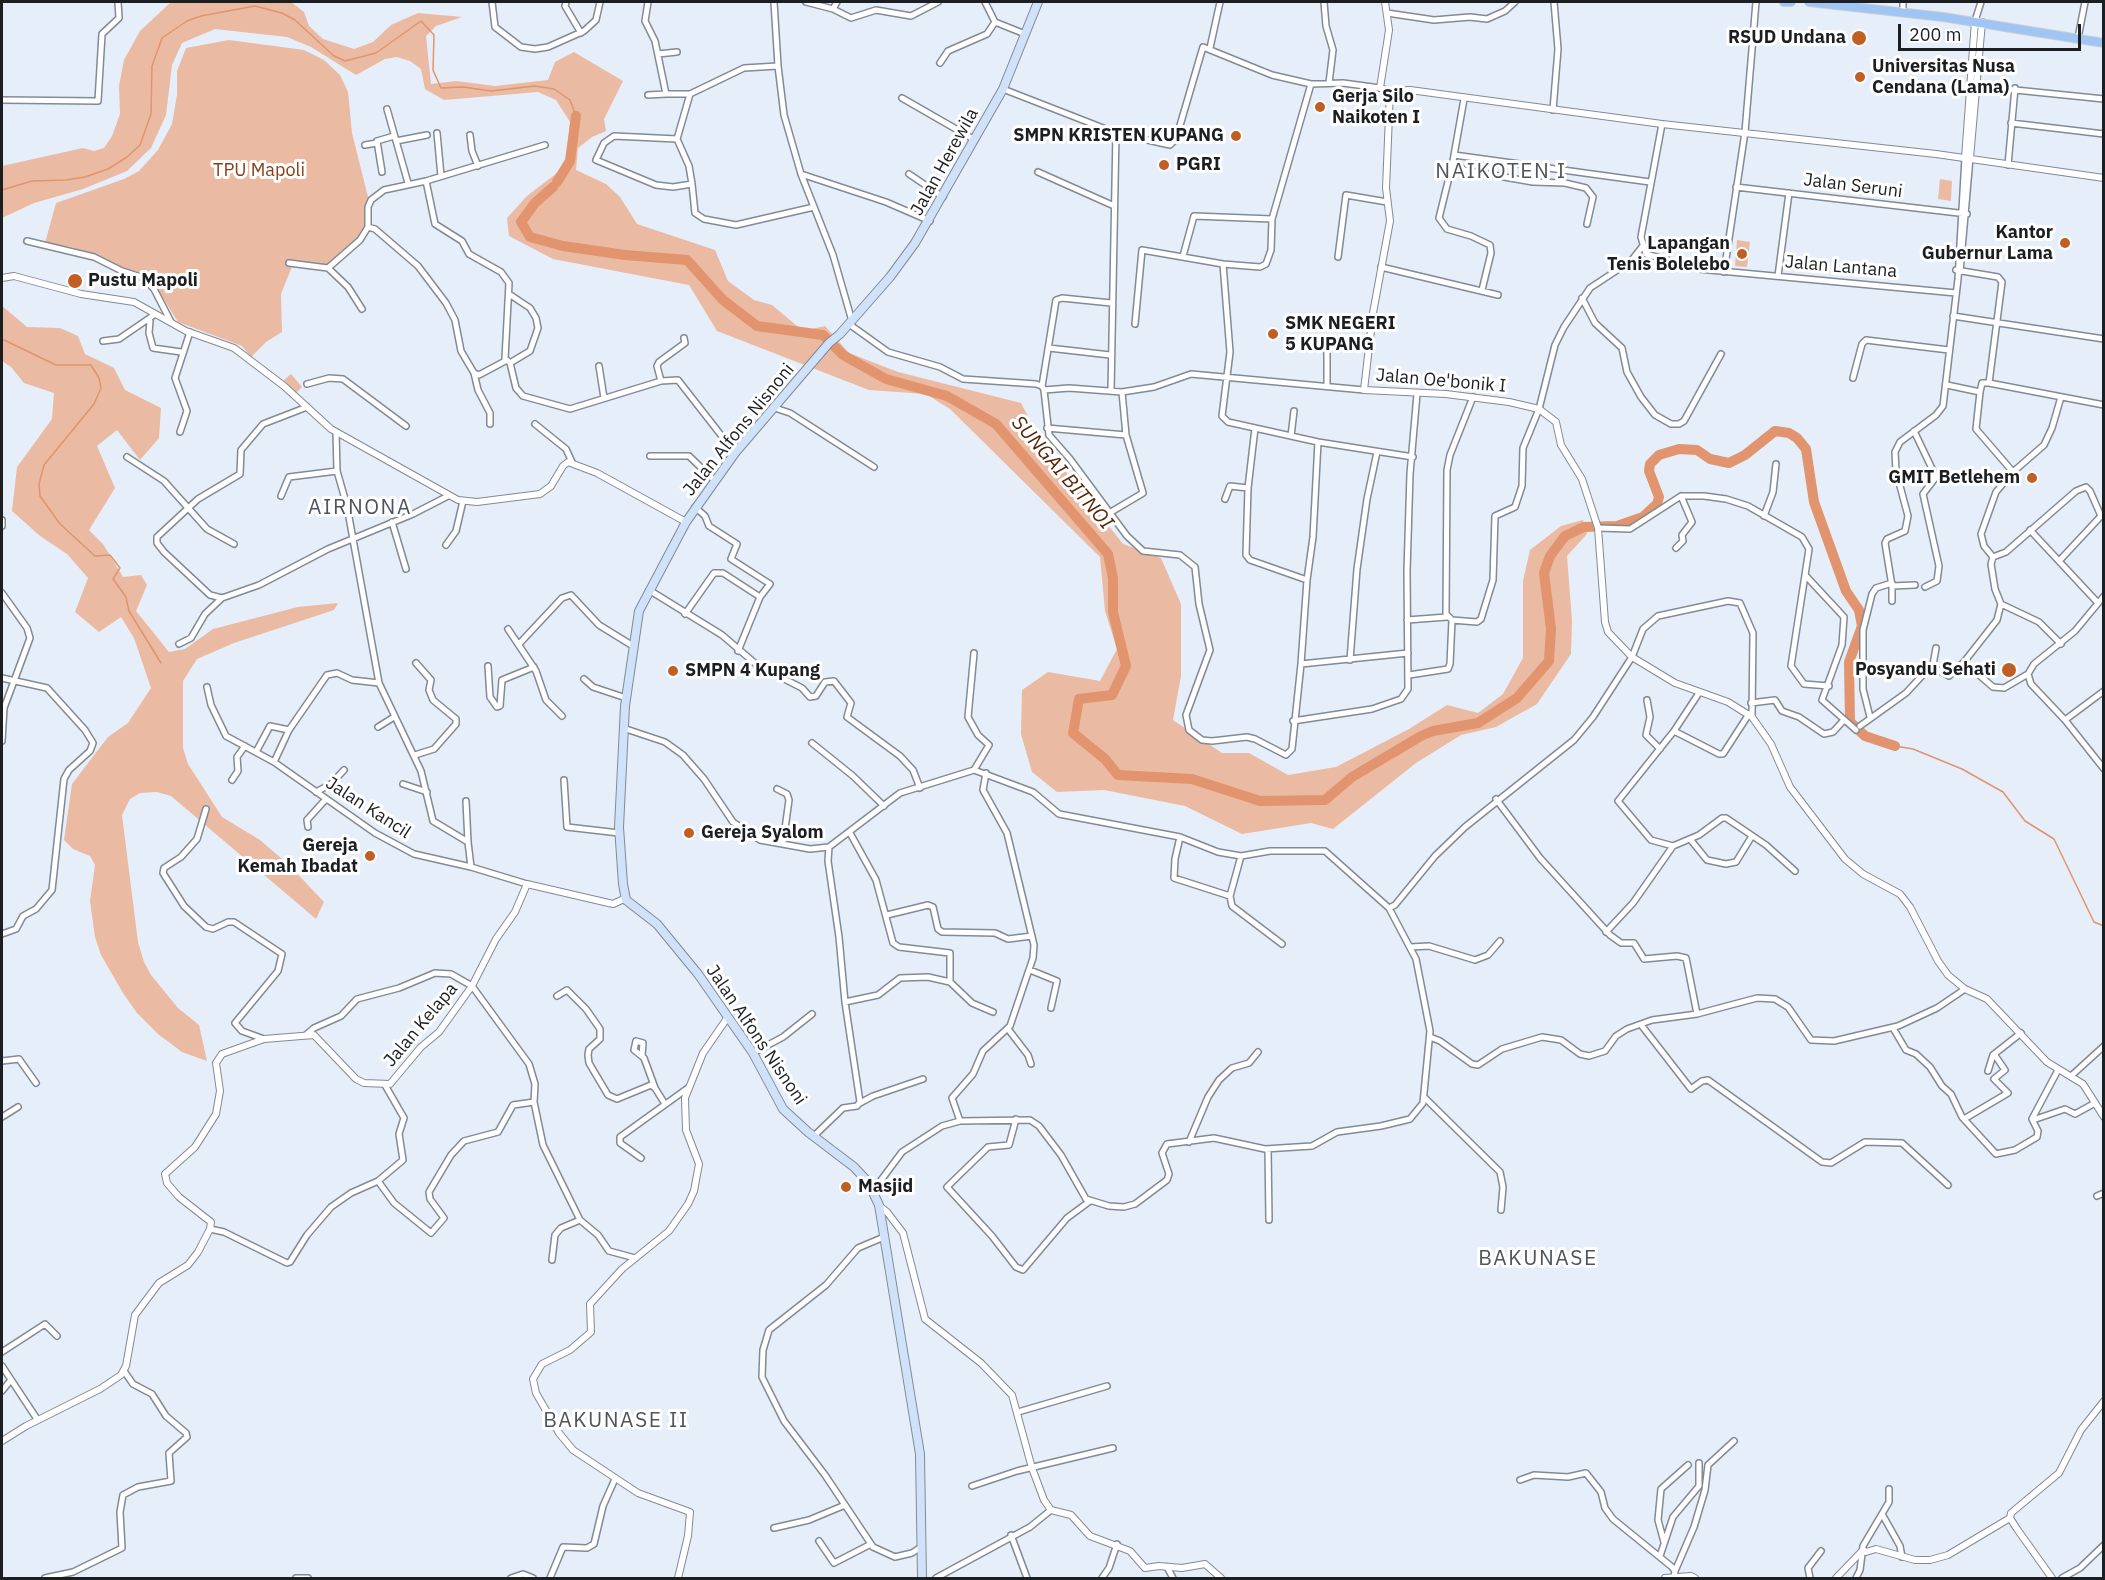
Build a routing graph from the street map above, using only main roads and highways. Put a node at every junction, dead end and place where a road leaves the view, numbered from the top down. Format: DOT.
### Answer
graph roads {
  1 [pos="1038,2"];
  2 [pos="1784,2"];
  3 [pos="1791,2"];
  4 [pos="1809,2"];
  5 [pos="1854,4"];
  6 [pos="2103,43"];
  7 [pos="840,334"];
  8 [pos="922,1578"];
  1 -- 7 [label="main road, Jalan Herewila"];
  2 -- 3 [label="main road"];
  4 -- 5 [label="main road"];
  5 -- 6 [label="main road"];
  7 -- 8 [label="main road, Jalan Alfons Nisnoni"];
}
